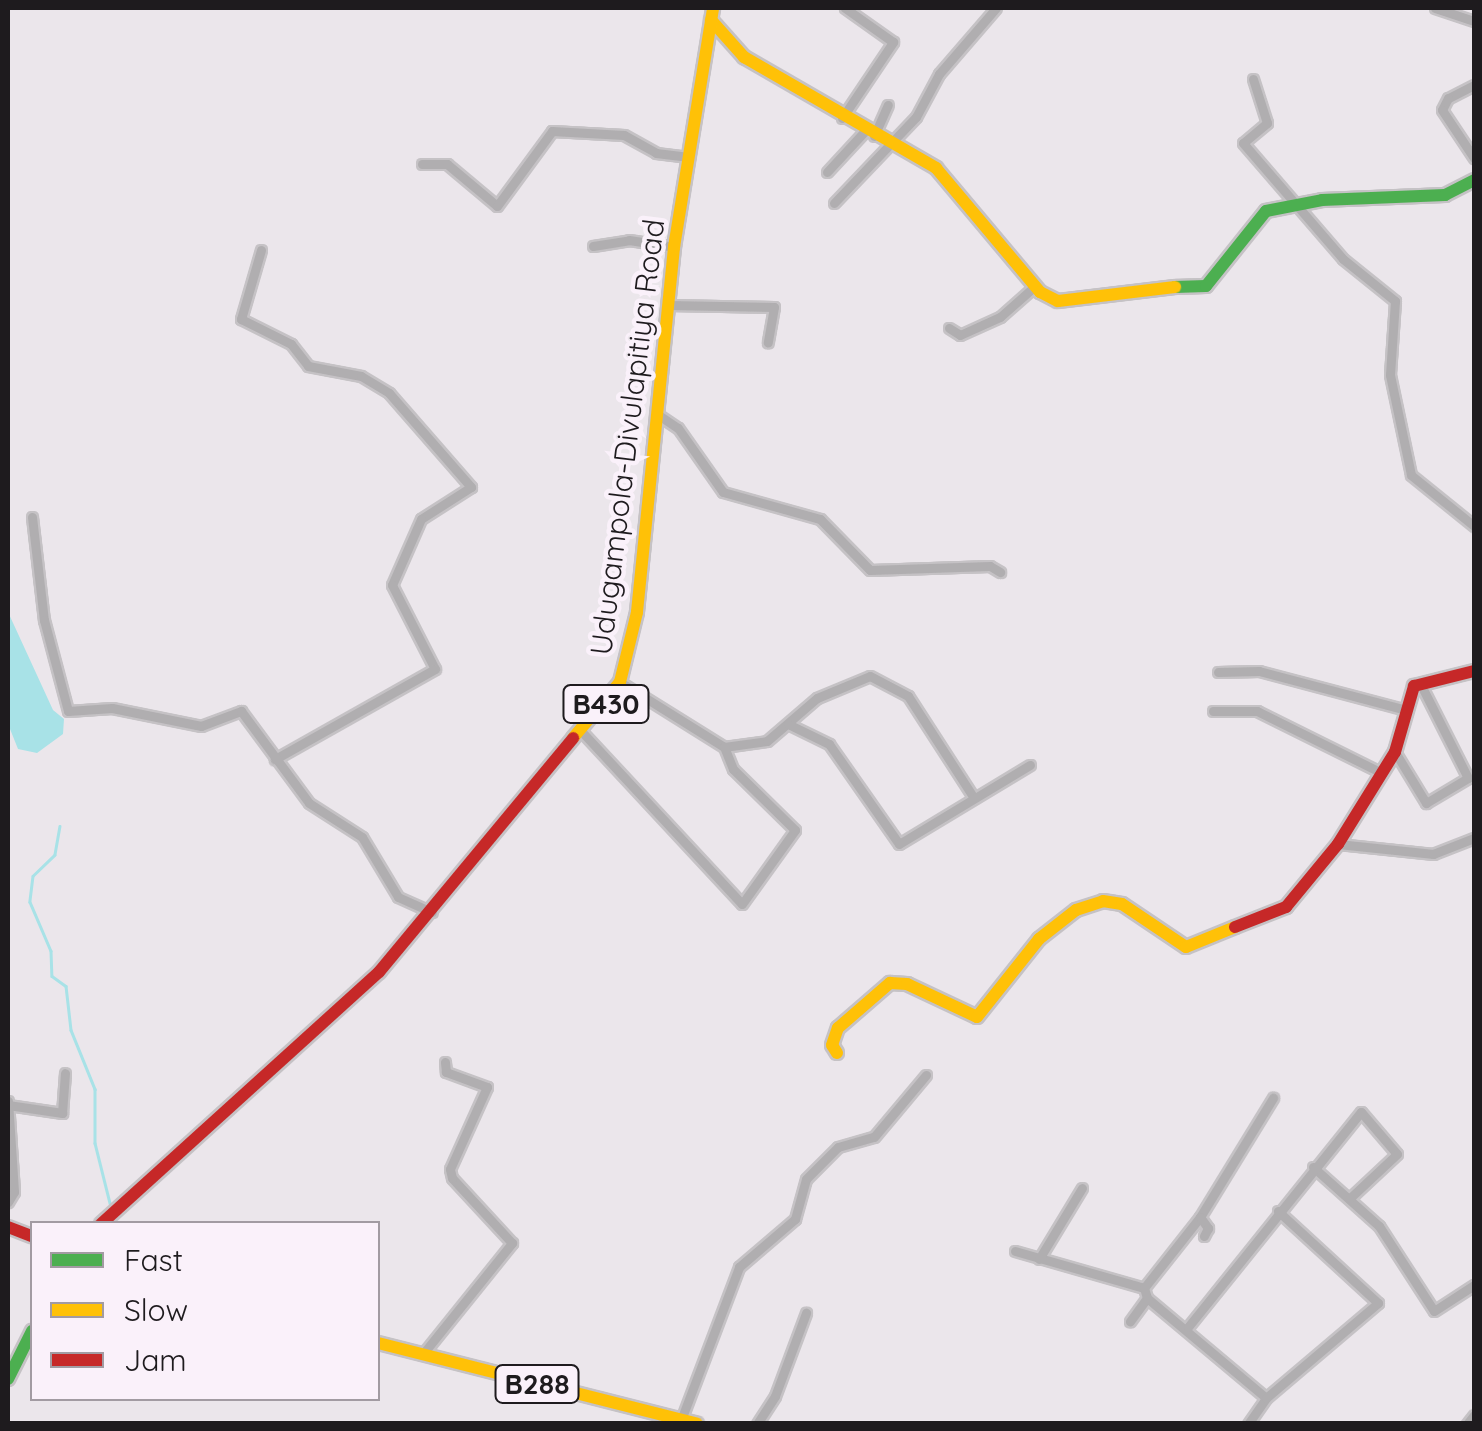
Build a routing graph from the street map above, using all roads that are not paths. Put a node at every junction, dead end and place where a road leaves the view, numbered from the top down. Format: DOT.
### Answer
graph roads {
  1 [pos="845,8"];
  2 [pos="996,8"];
  3 [pos="1435,8"];
  4 [pos="712,14"];
  5 [pos="1474,21"];
  6 [pos="1253,79"];
  7 [pos="1474,85"];
  8 [pos="888,104"];
  9 [pos="842,118"];
  10 [pos="869,133"];
  11 [pos="890,146"];
  12 [pos="687,158"];
  13 [pos="1474,158"];
  14 [pos="422,164"];
  15 [pos="826,172"];
  16 [pos="1474,180"];
  17 [pos="834,203"];
  18 [pos="1298,203"];
  19 [pos="593,246"];
  20 [pos="674,247"];
  21 [pos="261,250"];
  22 [pos="1035,286"];
  23 [pos="668,305"];
  24 [pos="948,328"];
  25 [pos="768,342"];
  26 [pos="655,413"];
  27 [pos="32,518"];
  28 [pos="1474,526"];
  29 [pos="1000,572"];
  30 [pos="1474,671"];
  31 [pos="1218,672"];
  32 [pos="620,682"];
  33 [pos="1420,684"];
  34 [pos="1403,708"];
  35 [pos="1213,711"];
  36 [pos="788,724"];
  37 [pos="583,733"];
  38 [pos="724,747"];
  39 [pos="1394,752"];
  40 [pos="275,760"];
  41 [pos="1030,765"];
  42 [pos="1382,773"];
  43 [pos="974,798"];
  44 [pos="1474,838"];
  45 [pos="1338,844"];
  46 [pos="432,912"];
  47 [pos="837,1052"];
  48 [pos="444,1062"];
  49 [pos="64,1073"];
  50 [pos="926,1076"];
  51 [pos="1273,1098"];
  52 [pos="8,1103"];
  53 [pos="9,1154"];
  54 [pos="1314,1167"];
  55 [pos="1082,1188"];
  56 [pos="1350,1198"];
  57 [pos="8,1202"];
  58 [pos="1278,1210"];
  59 [pos="1200,1217"];
  60 [pos="114,1218"];
  61 [pos="1204,1236"];
  62 [pos="1015,1251"];
  63 [pos="1038,1260"];
  64 [pos="1474,1285"];
  65 [pos="1146,1293"];
  66 [pos="806,1313"];
  67 [pos="1130,1322"];
  68 [pos="1188,1327"];
  69 [pos="30,1336"];
  70 [pos="380,1344"];
  71 [pos="422,1355"];
  72 [pos="8,1379"];
  73 [pos="1266,1398"];
  74 [pos="681,1420"];
  75 [pos="697,1424"];
  76 [pos="757,1424"];
  77 [pos="1248,1424"];
  1 -- 9 [label="street"];
  2 -- 11 [label="street"];
  3 -- 5 [label="street"];
  4 -- 9 [label="main road"];
  4 -- 12 [label="main road, Udugampola-Divulapitiya Road / B430"];
  6 -- 18 [label="street"];
  7 -- 13 [label="street"];
  8 -- 10 [label="street"];
  9 -- 10 [label="main road"];
  10 -- 11 [label="main road"];
  10 -- 15 [label="street"];
  11 -- 17 [label="street"];
  11 -- 22 [label="main road"];
  12 -- 14 [label="street"];
  12 -- 20 [label="main road, Udugampola-Divulapitiya Road / B430"];
  16 -- 18 [label="main road"];
  18 -- 22 [label="main road"];
  18 -- 28 [label="street"];
  19 -- 20 [label="street"];
  20 -- 23 [label="main road, Udugampola-Divulapitiya Road / B430"];
  21 -- 40 [label="street"];
  22 -- 24 [label="street"];
  23 -- 25 [label="street"];
  23 -- 26 [label="main road, Udugampola-Divulapitiya Road / B430"];
  26 -- 29 [label="street"];
  26 -- 32 [label="main road, Udugampola-Divulapitiya Road / B430"];
  27 -- 40 [label="street"];
  30 -- 33 [label="main road"];
  31 -- 34 [label="street"];
  32 -- 37 [label="main road, Udugampola-Divulapitiya Road / B430"];
  32 -- 38 [label="street"];
  33 -- 34 [label="main road"];
  33 -- 39 [label="street"];
  34 -- 39 [label="main road"];
  35 -- 42 [label="street"];
  36 -- 38 [label="street"];
  36 -- 43 [label="street"];
  36 -- 43 [label="street"];
  37 -- 38 [label="street"];
  37 -- 46 [label="main road, Udugampola-Divulapitiya Road / B430"];
  39 -- 42 [label="main road"];
  40 -- 46 [label="street"];
  41 -- 43 [label="street"];
  42 -- 45 [label="main road"];
  44 -- 45 [label="street"];
  45 -- 47 [label="main road"];
  46 -- 60 [label="main road, Udugampola-Divulapitiya Road / B430"];
  48 -- 71 [label="street"];
  49 -- 52 [label="street"];
  50 -- 74 [label="street"];
  51 -- 59 [label="street"];
  52 -- 53 [label="street"];
  53 -- 57 [label="street"];
  54 -- 56 [label="street"];
  54 -- 56 [label="street"];
  54 -- 58 [label="street"];
  55 -- 63 [label="street"];
  56 -- 64 [label="street"];
  58 -- 68 [label="street"];
  58 -- 73 [label="street"];
  59 -- 61 [label="street"];
  59 -- 65 [label="street"];
  62 -- 63 [label="street"];
  63 -- 65 [label="street"];
  65 -- 67 [label="street"];
  65 -- 68 [label="street"];
  66 -- 76 [label="street"];
  68 -- 73 [label="street"];
  69 -- 72 [label="main road"];
  70 -- 71 [label="main road, B288"];
  71 -- 74 [label="main road, B288"];
  73 -- 77 [label="street"];
  74 -- 75 [label="main road, B288"];
}
